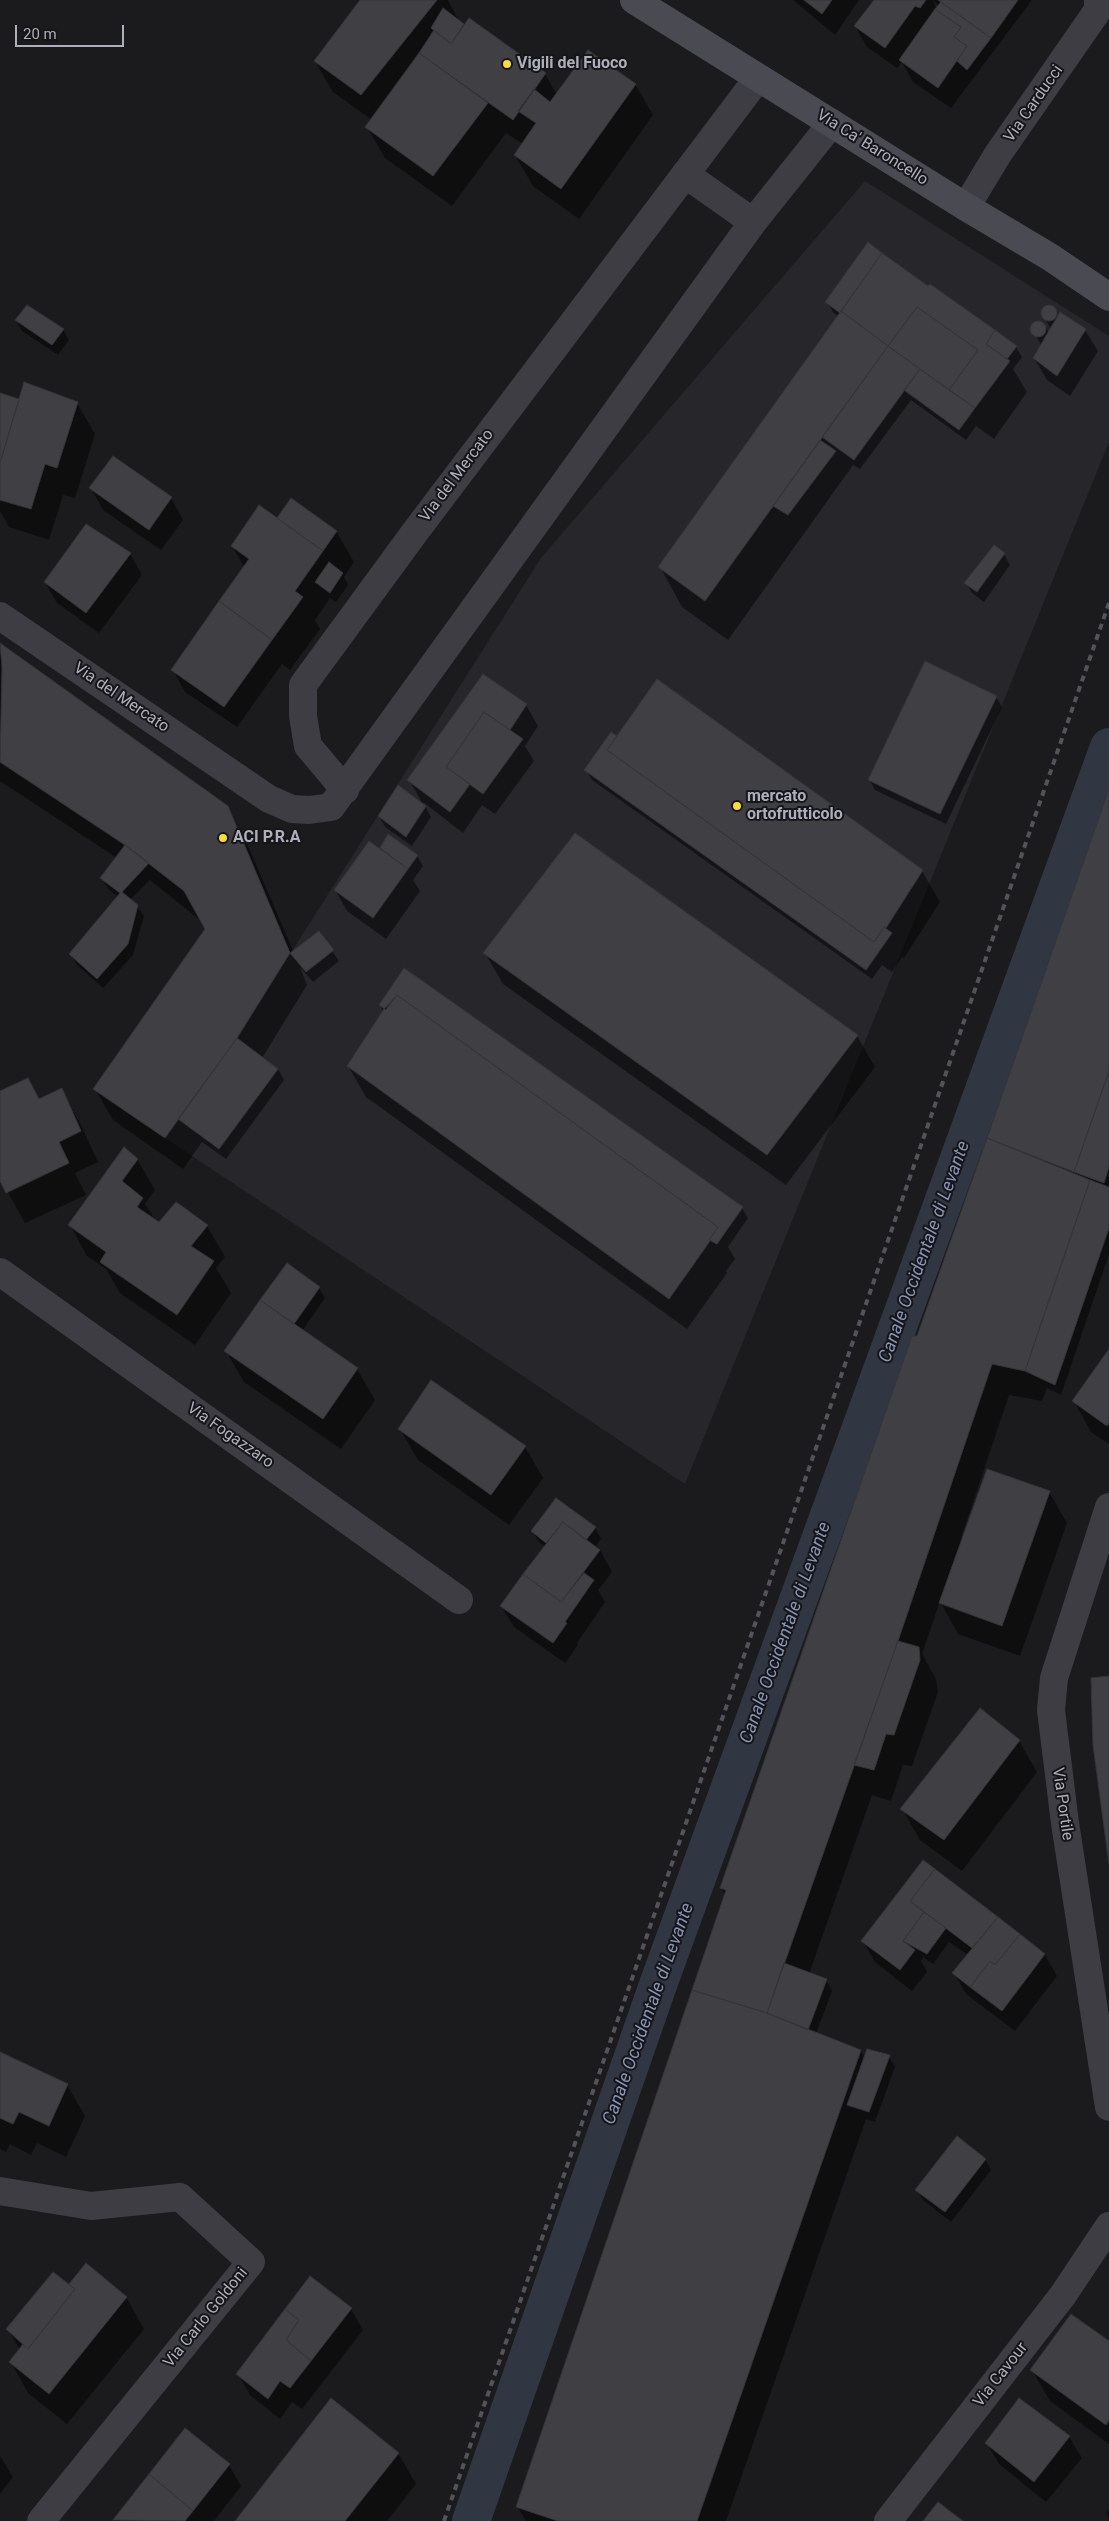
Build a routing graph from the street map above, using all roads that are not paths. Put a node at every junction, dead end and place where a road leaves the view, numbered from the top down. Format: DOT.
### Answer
graph roads {
  1 [pos="634,0"];
  2 [pos="1098,0"];
  3 [pos="758,78"];
  4 [pos="832,123"];
  5 [pos="685,174"];
  6 [pos="966,207"];
  7 [pos="754,222"];
  8 [pos="1109,297"];
  9 [pos="0,616"];
  10 [pos="345,790"];
  11 [pos="0,1272"];
  12 [pos="1109,1507"];
  13 [pos="459,1600"];
  14 [pos="1109,2107"];
  15 [pos="0,2191"];
  16 [pos="1109,2226"];
  17 [pos="41,2521"];
  18 [pos="888,2521"];
  1 -- 3 [label="main road, Via Ca' Baroncello"];
  2 -- 6 [label="street, Via Carducci"];
  3 -- 4 [label="main road, Via Ca' Baroncello"];
  3 -- 5 [label="street, Via del Mercato"];
  4 -- 6 [label="main road, Via Ca' Baroncello"];
  4 -- 7 [label="street, Via del Mercato"];
  5 -- 7 [label="street"];
  5 -- 10 [label="street, Via del Mercato"];
  6 -- 8 [label="main road, Via Ca' Baroncello"];
  7 -- 10 [label="street, Via del Mercato"];
  9 -- 10 [label="street, Via del Mercato"];
  11 -- 13 [label="street, Via Fogazzaro"];
  12 -- 14 [label="street, Via Portile"];
  15 -- 17 [label="street, Via Carlo Goldoni"];
  16 -- 18 [label="street, Via Cavour"];
}
